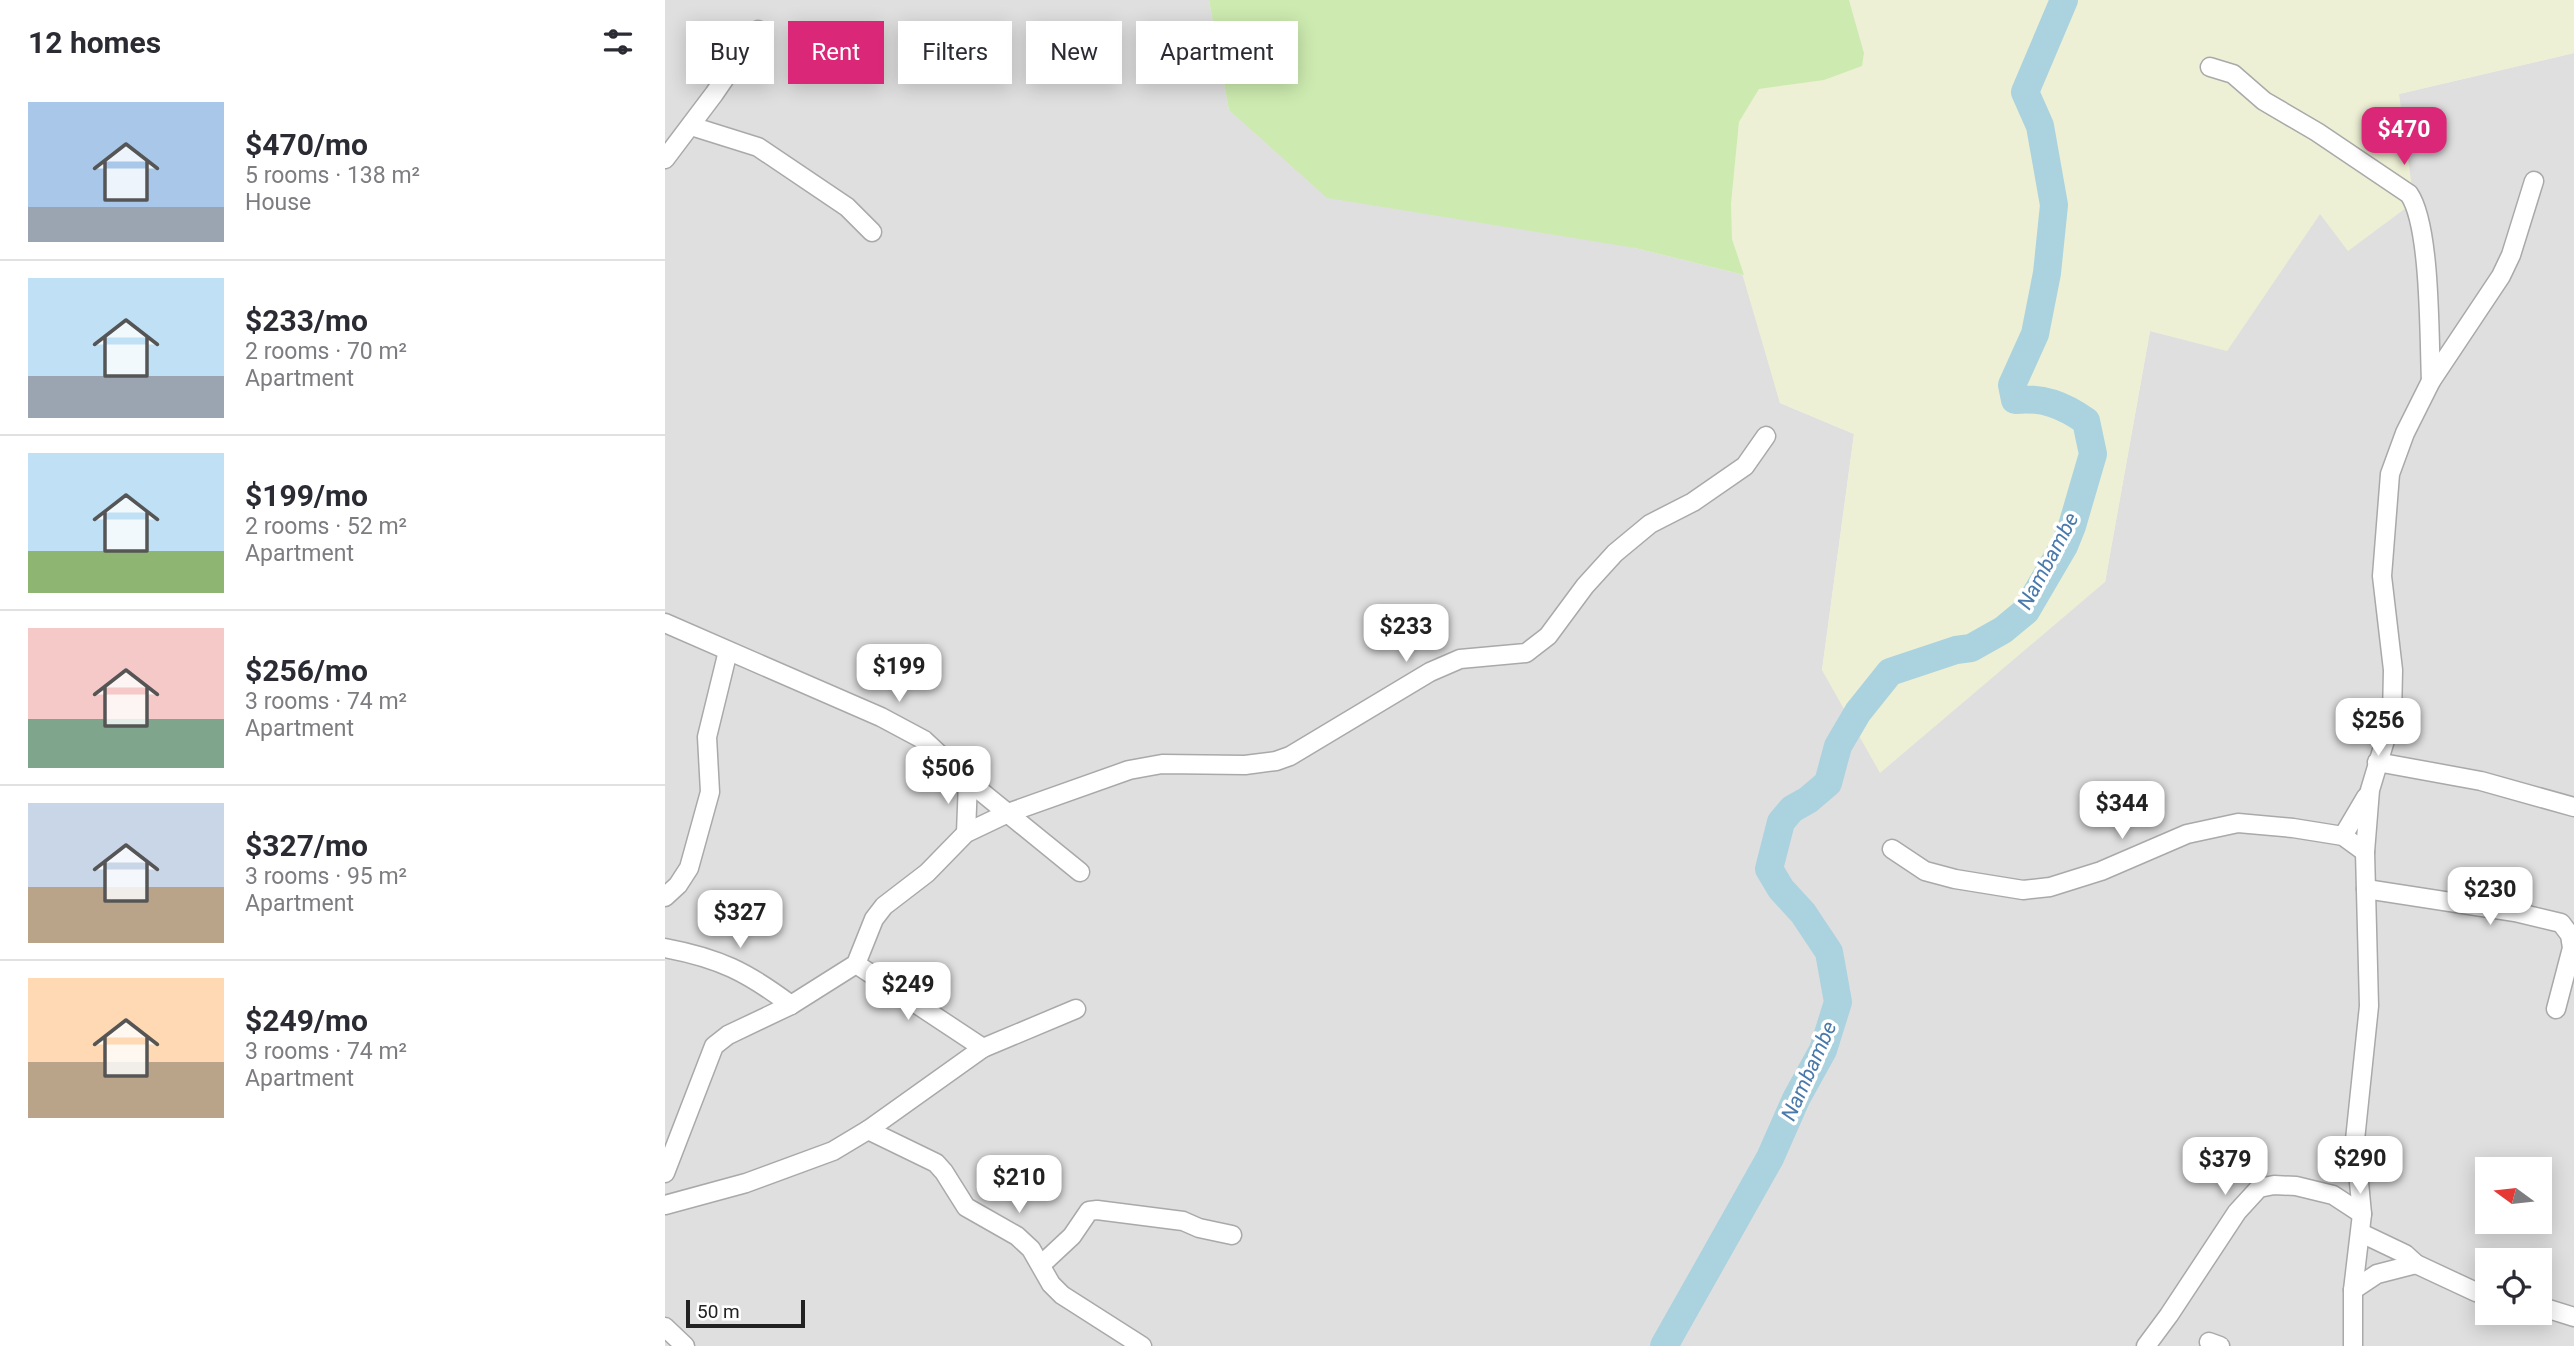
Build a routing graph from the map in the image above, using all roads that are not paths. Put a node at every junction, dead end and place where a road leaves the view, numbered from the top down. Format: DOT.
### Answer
graph roads {
  1 [pos="2210,66"];
  2 [pos="720,84"];
  3 [pos="691,126"];
  4 [pos="665,159"];
  5 [pos="2534,181"];
  6 [pos="872,232"];
  7 [pos="2431,381"];
  8 [pos="1766,436"];
  9 [pos="665,623"];
  10 [pos="728,651"];
  11 [pos="2377,762"];
  12 [pos="2405,767"];
  13 [pos="968,781"];
  14 [pos="2371,787"];
  15 [pos="2574,807"];
  16 [pos="1008,813"];
  17 [pos="966,833"];
  18 [pos="2343,836"];
  19 [pos="1892,849"];
  20 [pos="2365,852"];
  21 [pos="1080,872"];
  22 [pos="2366,889"];
  23 [pos="665,897"];
  24 [pos="665,948"];
  25 [pos="856,964"];
  26 [pos="791,1005"];
  27 [pos="1076,1009"];
  28 [pos="2556,1009"];
  29 [pos="983,1048"];
  30 [pos="868,1130"];
  31 [pos="2359,1169"];
  32 [pos="665,1172"];
  33 [pos="2333,1195"];
  34 [pos="665,1205"];
  35 [pos="2362,1214"];
  36 [pos="2361,1233"];
  37 [pos="1231,1235"];
  38 [pos="1042,1264"];
  39 [pos="2416,1264"];
  40 [pos="2353,1290"];
  41 [pos="2475,1292"];
  42 [pos="2552,1310"];
  43 [pos="2574,1317"];
  44 [pos="665,1327"];
  45 [pos="685,1346"];
  46 [pos="1142,1346"];
  47 [pos="2146,1346"];
  48 [pos="2353,1346"];
  1 -- 7 [label="street"];
  2 -- 3 [label="street"];
  3 -- 4 [label="street"];
  3 -- 6 [label="street"];
  5 -- 7 [label="street"];
  7 -- 11 [label="street"];
  8 -- 16 [label="street"];
  9 -- 10 [label="street"];
  10 -- 13 [label="street"];
  10 -- 23 [label="street"];
  11 -- 12 [label="street"];
  11 -- 14 [label="street"];
  12 -- 14 [label="street"];
  12 -- 15 [label="street"];
  13 -- 16 [label="street"];
  13 -- 17 [label="street"];
  14 -- 18 [label="street"];
  14 -- 20 [label="street"];
  16 -- 17 [label="street"];
  16 -- 21 [label="street"];
  17 -- 25 [label="street"];
  18 -- 19 [label="street"];
  18 -- 20 [label="street"];
  20 -- 22 [label="street"];
  22 -- 28 [label="street"];
  22 -- 31 [label="street"];
  24 -- 26 [label="street"];
  25 -- 26 [label="street"];
  25 -- 29 [label="street"];
  26 -- 32 [label="street"];
  27 -- 29 [label="street"];
  29 -- 30 [label="street"];
  30 -- 34 [label="street"];
  30 -- 38 [label="street"];
  31 -- 33 [label="street"];
  31 -- 35 [label="street"];
  33 -- 35 [label="street"];
  33 -- 47 [label="street"];
  35 -- 36 [label="street"];
  36 -- 39 [label="street"];
  36 -- 40 [label="street"];
  37 -- 38 [label="street"];
  38 -- 46 [label="street"];
  39 -- 40 [label="street"];
  39 -- 41 [label="street"];
  40 -- 48 [label="street"];
  42 -- 43 [label="street"];
  44 -- 45 [label="street"];
}
